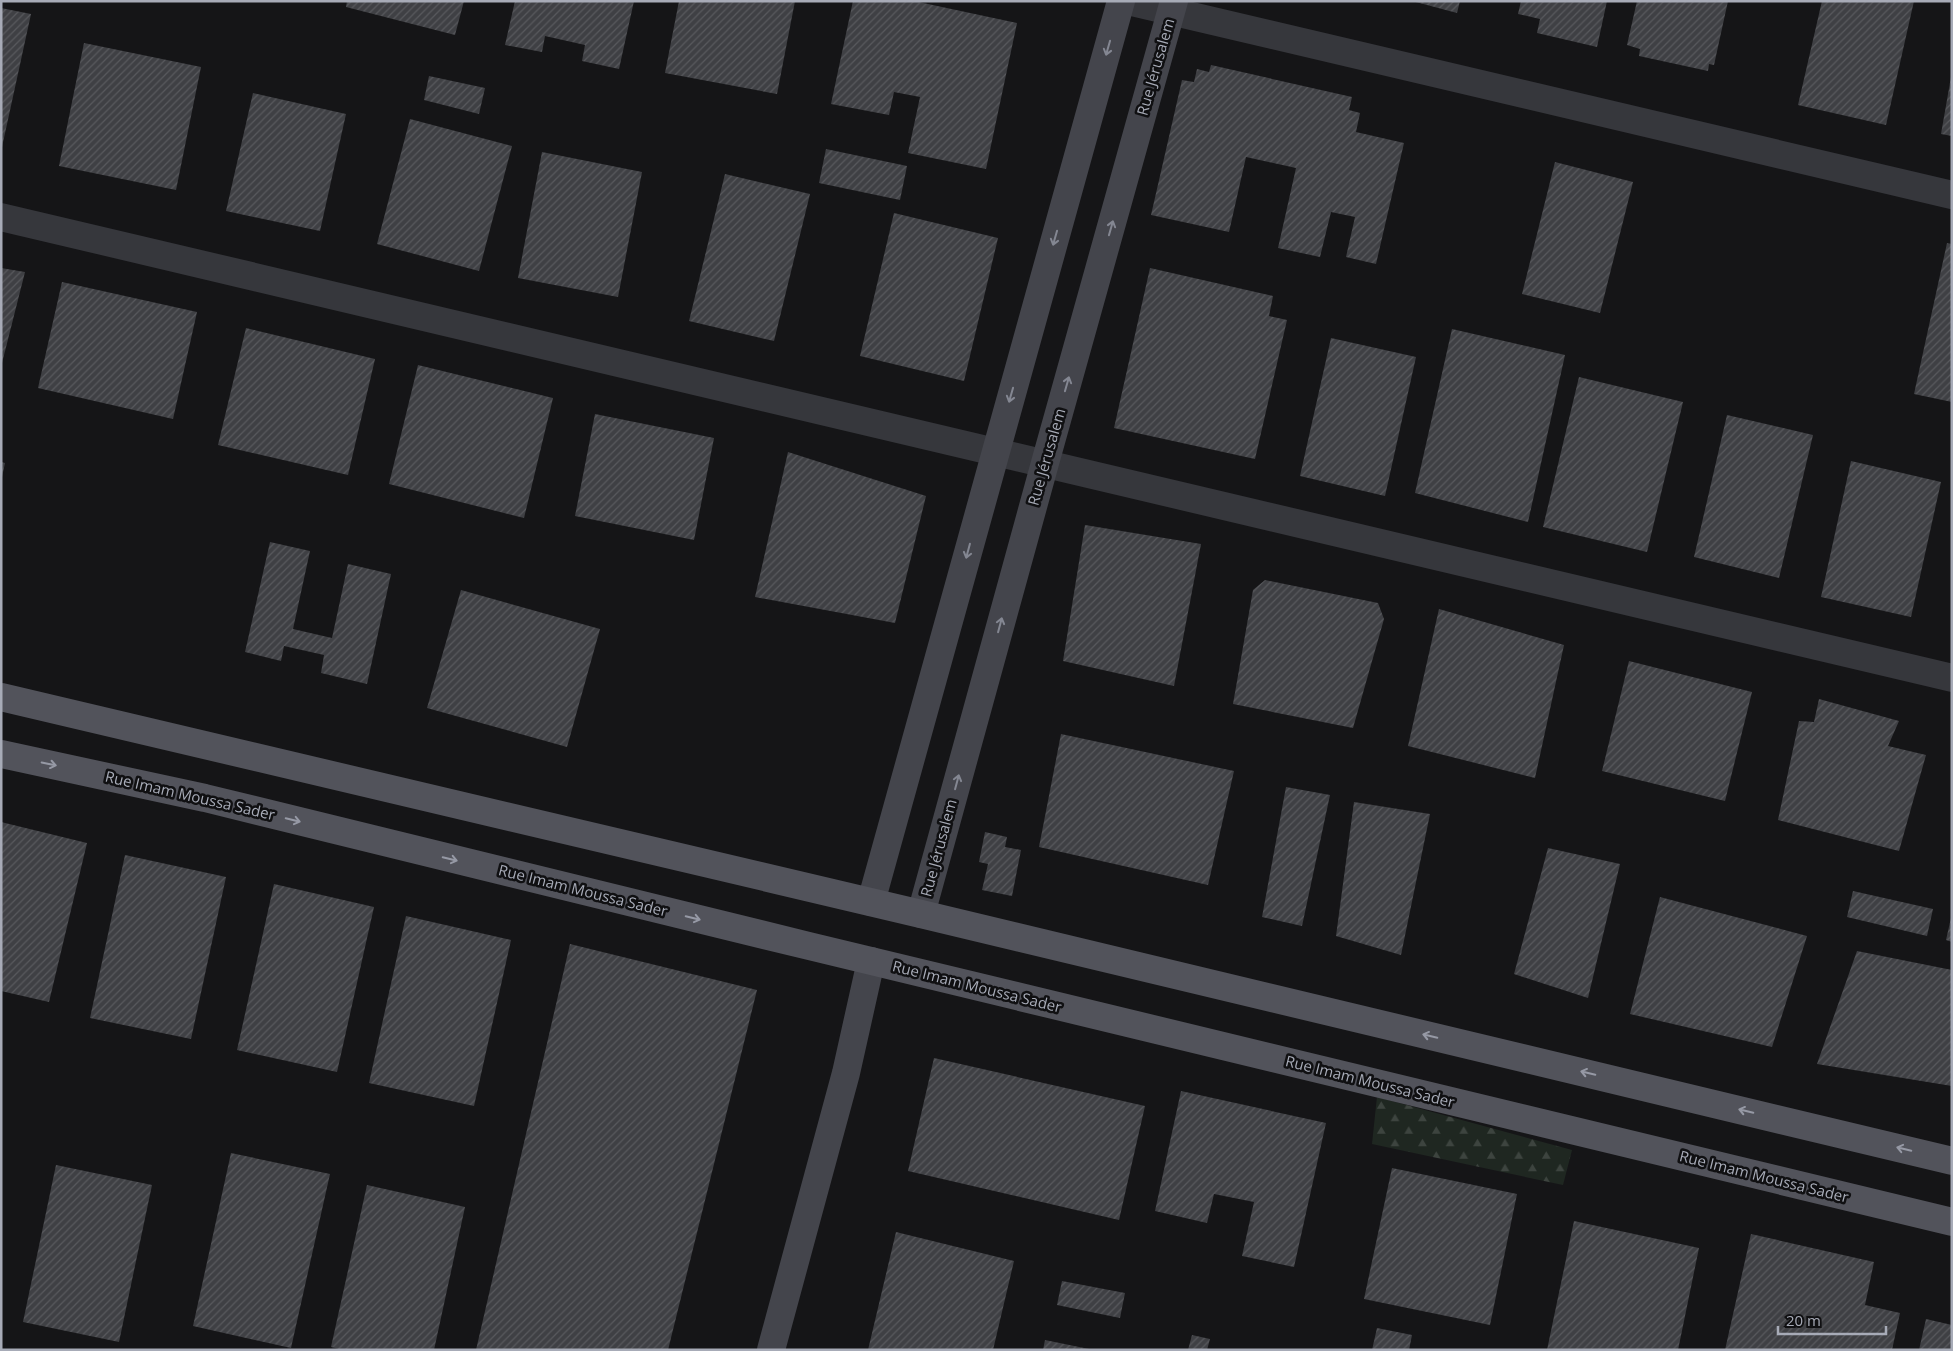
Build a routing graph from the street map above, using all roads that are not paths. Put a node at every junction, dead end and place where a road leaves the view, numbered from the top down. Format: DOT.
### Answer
graph roads {
  1 [pos="1121,1"];
  2 [pos="1128,1"];
  3 [pos="1173,6"];
  4 [pos="1952,195"];
  5 [pos="1,216"];
  6 [pos="995,451"];
  7 [pos="1045,463"];
  8 [pos="1952,678"];
  9 [pos="1,697"];
  10 [pos="1,754"];
  11 [pos="871,902"];
  12 [pos="921,914"];
  13 [pos="871,961"];
  14 [pos="1952,1161"];
  15 [pos="1952,1222"];
  16 [pos="771,1350"];
  1 -- 6 [label="street, one-way"];
  2 -- 3 [label="street"];
  3 -- 4 [label="street"];
  7 -- 3 [label="street, Rue Jérusalem, one-way"];
  5 -- 6 [label="street"];
  6 -- 7 [label="street"];
  6 -- 11 [label="street, one-way"];
  7 -- 8 [label="street"];
  12 -- 7 [label="street, Rue Jérusalem, one-way"];
  9 -- 11 [label="main road"];
  10 -- 13 [label="main road, Rue Imam Moussa Sader, one-way"];
  11 -- 12 [label="main road"];
  14 -- 12 [label="main road, one-way"];
  13 -- 15 [label="main road, Rue Imam Moussa Sader"];
  13 -- 16 [label="street"];
}
